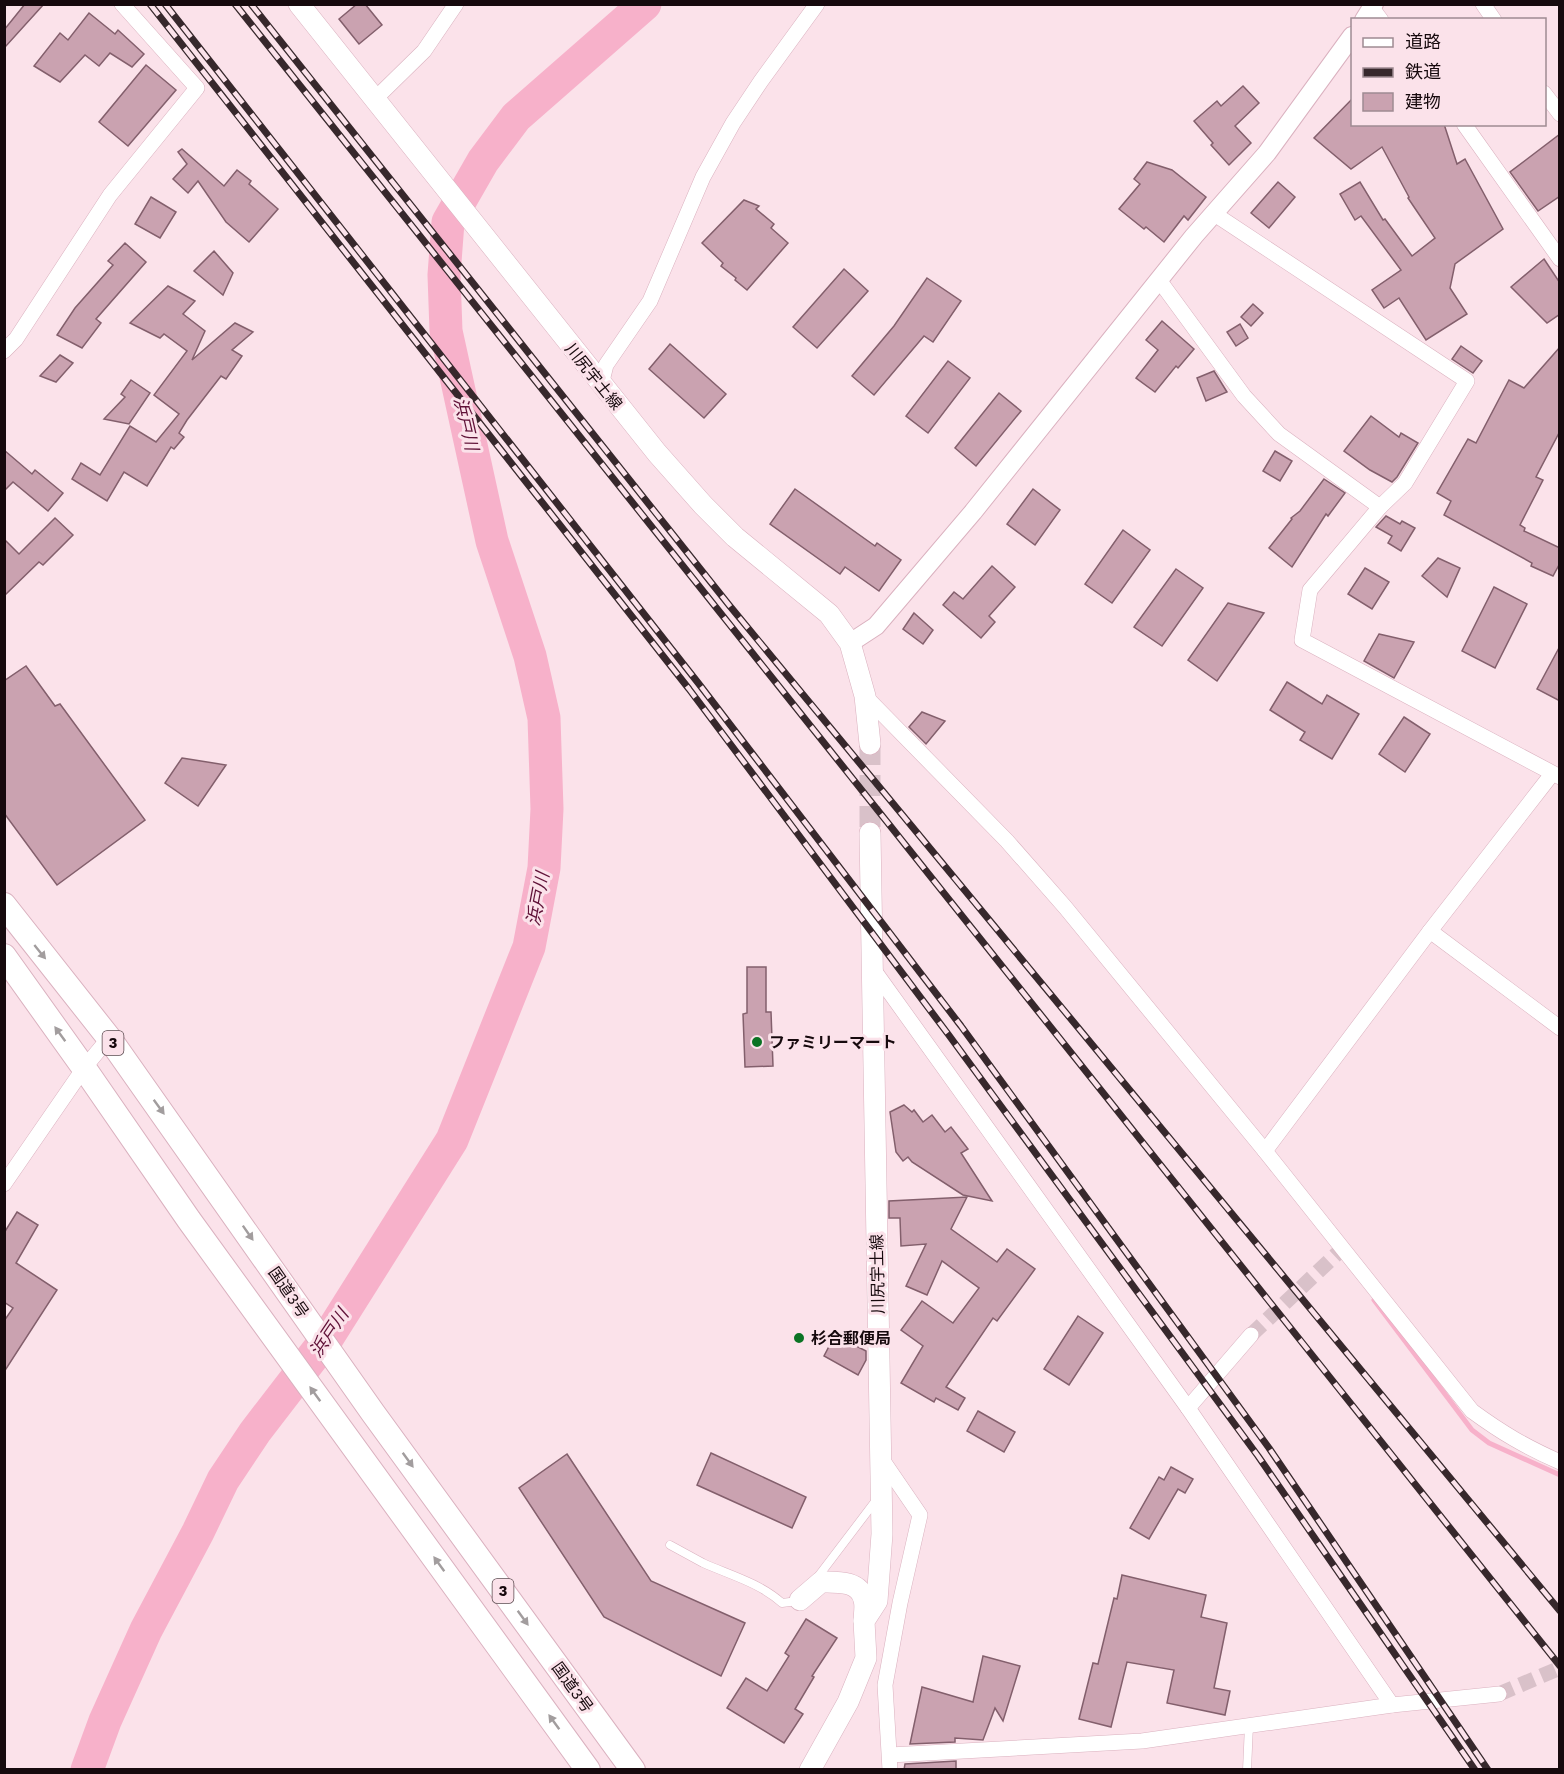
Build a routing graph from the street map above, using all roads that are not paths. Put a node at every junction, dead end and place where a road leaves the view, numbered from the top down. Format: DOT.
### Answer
graph roads {
  1 [pos="122,4"];
  2 [pos="299,4"];
  3 [pos="456,4"];
  4 [pos="817,4"];
  5 [pos="1484,4"];
  6 [pos="1493,18"];
  7 [pos="1351,39"];
  8 [pos="1546,94"];
  9 [pos="381,106"];
  10 [pos="1560,114"];
  11 [pos="1465,126"];
  12 [pos="1213,213"];
  13 [pos="1560,259"];
  14 [pos="1159,280"];
  15 [pos="4,351"];
  16 [pos="595,377"];
  17 [pos="1380,507"];
  18 [pos="850,643"];
  19 [pos="865,696"];
  20 [pos="870,744"];
  21 [pos="1556,776"];
  22 [pos="870,833"];
  23 [pos="4,905"];
  24 [pos="1430,932"];
  25 [pos="4,956"];
  26 [pos="873,969"];
  27 [pos="1560,1028"];
  28 [pos="110,1038"];
  29 [pos="84,1068"];
  30 [pos="1264,1151"];
  31 [pos="4,1184"];
  32 [pos="1251,1335"];
  33 [pos="1188,1408"];
  34 [pos="881,1458"];
  35 [pos="1560,1462"];
  36 [pos="881,1494"];
  37 [pos="670,1545"];
  38 [pos="800,1600"];
  39 [pos="864,1621"];
  40 [pos="1499,1695"];
  41 [pos="1392,1705"];
  42 [pos="1249,1725"];
  43 [pos="603,1727"];
  44 [pos="890,1762"];
  45 [pos="588,1770"];
  46 [pos="633,1770"];
  47 [pos="647,1770"];
  48 [pos="810,1770"];
  49 [pos="1247,1770"];
  1 -- 15 [label="street"];
  2 -- 9 [label="main road, 川尻宇土線"];
  3 -- 9 [label="street"];
  4 -- 16 [label="street"];
  5 -- 6 [label="street"];
  7 -- 12 [label="street"];
  8 -- 10 [label="street"];
  9 -- 16 [label="main road, 川尻宇土線"];
  11 -- 13 [label="street"];
  12 -- 14 [label="street"];
  12 -- 17 [label="street"];
  14 -- 17 [label="street"];
  14 -- 18 [label="street"];
  16 -- 18 [label="main road, 川尻宇土線"];
  17 -- 21 [label="street"];
  18 -- 19 [label="main road, 川尻宇土線"];
  19 -- 20 [label="main road, 川尻宇土線"];
  19 -- 30 [label="street"];
  21 -- 24 [label="street"];
  22 -- 26 [label="main road, 川尻宇土線"];
  23 -- 28 [label="highway, 国道3号 / 3, one-way"];
  24 -- 27 [label="street"];
  24 -- 30 [label="street"];
  29 -- 25 [label="highway, 3, one-way"];
  26 -- 33 [label="street"];
  26 -- 34 [label="main road, 川尻宇土線"];
  28 -- 29 [label="street"];
  28 -- 43 [label="highway, 国道3号 / 3, one-way"];
  29 -- 31 [label="street"];
  45 -- 29 [label="highway, 3, one-way"];
  30 -- 35 [label="street"];
  32 -- 33 [label="street"];
  33 -- 41 [label="street"];
  34 -- 36 [label="main road, 川尻宇土線"];
  34 -- 44 [label="street"];
  36 -- 38 [label="lane"];
  36 -- 39 [label="main road, 川尻宇土線"];
  37 -- 38 [label="lane"];
  38 -- 39 [label="main road"];
  39 -- 48 [label="main road"];
  40 -- 41 [label="street"];
  41 -- 42 [label="street"];
  42 -- 44 [label="street"];
  42 -- 49 [label="lane"];
  43 -- 46 [label="highway, 国道3号 / 3"];
  43 -- 47 [label="highway"];
}
